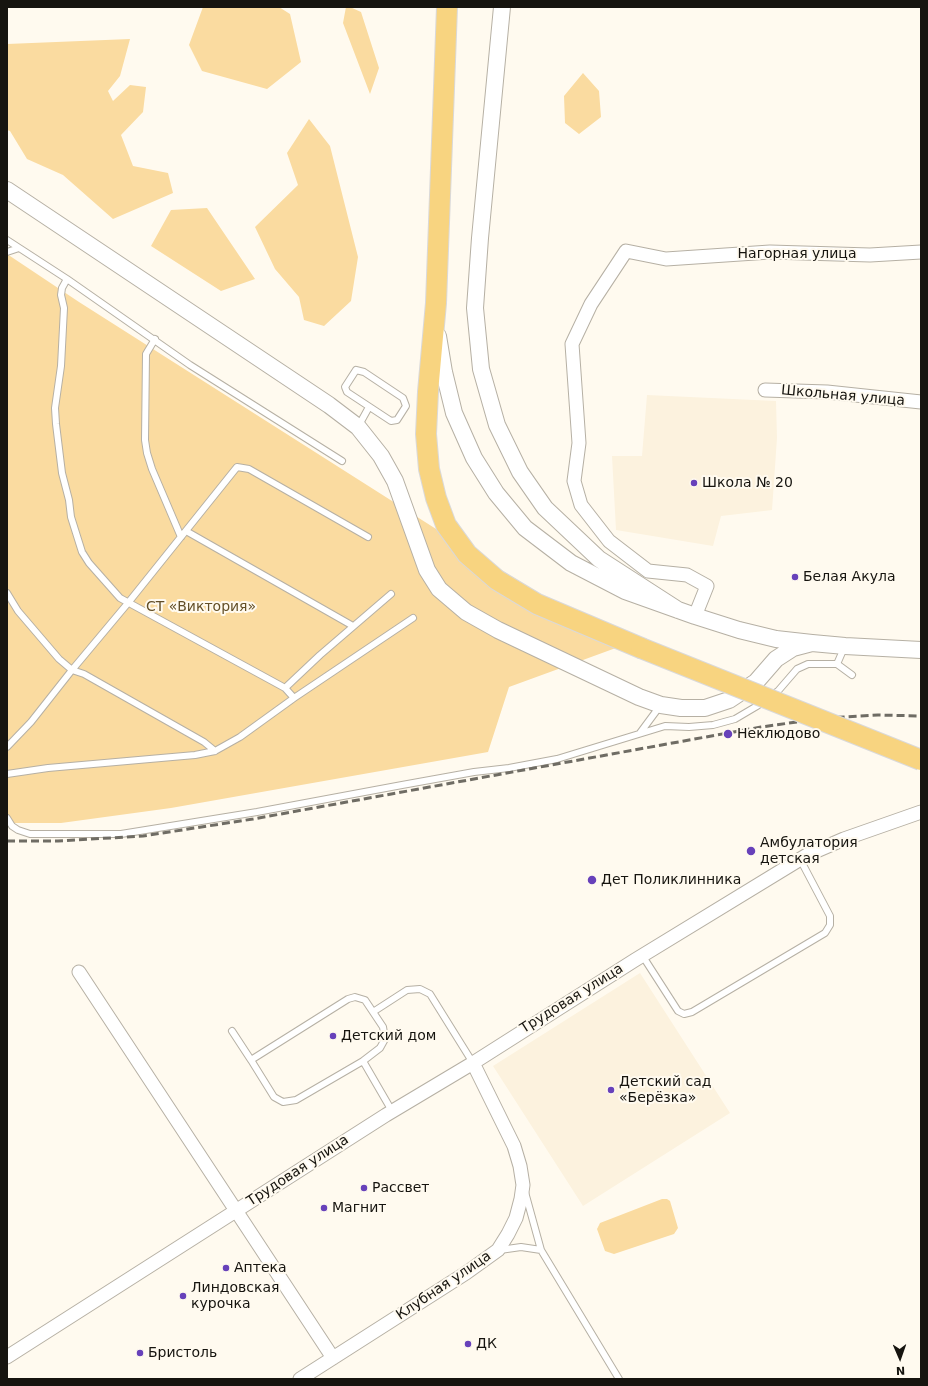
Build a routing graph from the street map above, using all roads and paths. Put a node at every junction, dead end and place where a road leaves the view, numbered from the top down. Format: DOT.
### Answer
graph roads {
  1 [pos="447,7"];
  2 [pos="502,7"];
  3 [pos="7,190"];
  4 [pos="7,240"];
  5 [pos="19,248"];
  6 [pos="7,252"];
  7 [pos="921,252"];
  8 [pos="67,279"];
  9 [pos="436,303"];
  10 [pos="154,339"];
  11 [pos="765,390"];
  12 [pos="921,402"];
  13 [pos="369,407"];
  14 [pos="358,427"];
  15 [pos="342,461"];
  16 [pos="186,530"];
  17 [pos="181,537"];
  18 [pos="368,537"];
  19 [pos="7,593"];
  20 [pos="391,594"];
  21 [pos="128,603"];
  22 [pos="678,610"];
  23 [pos="695,616"];
  24 [pos="414,618"];
  25 [pos="353,626"];
  26 [pos="812,643"];
  27 [pos="845,646"];
  28 [pos="921,650"];
  29 [pos="837,664"];
  30 [pos="72,670"];
  31 [pos="852,675"];
  32 [pos="285,688"];
  33 [pos="294,698"];
  34 [pos="661,705"];
  35 [pos="640,733"];
  36 [pos="7,737"];
  37 [pos="9,744"];
  38 [pos="215,751"];
  39 [pos="921,760"];
  40 [pos="7,774"];
  41 [pos="921,812"];
  42 [pos="7,818"];
  43 [pos="800,859"];
  44 [pos="642,955"];
  45 [pos="79,972"];
  46 [pos="373,1012"];
  47 [pos="232,1031"];
  48 [pos="251,1060"];
  49 [pos="363,1061"];
  50 [pos="473,1062"];
  51 [pos="392,1111"];
  52 [pos="523,1185"];
  53 [pos="236,1211"];
  54 [pos="498,1250"];
  55 [pos="541,1250"];
  56 [pos="7,1357"];
  57 [pos="333,1358"];
  58 [pos="300,1379"];
  59 [pos="619,1379"];
  1 -- 9 [label="main road"];
  2 -- 22 [label="street"];
  3 -- 14 [label="street"];
  4 -- 5 [label="lane"];
  5 -- 6 [label="lane"];
  5 -- 8 [label="lane"];
  7 -- 23 [label="street, Нагорная улица"];
  8 -- 10 [label="lane"];
  8 -- 21 [label="lane"];
  9 -- 22 [label="street"];
  9 -- 39 [label="main road, bridge"];
  10 -- 15 [label="lane"];
  10 -- 17 [label="lane"];
  11 -- 12 [label="street, Школьная улица"];
  13 -- 13 [label="lane"];
  13 -- 14 [label="lane"];
  14 -- 34 [label="street"];
  16 -- 17 [label="lane"];
  16 -- 18 [label="lane"];
  16 -- 25 [label="lane"];
  17 -- 21 [label="lane"];
  19 -- 30 [label="lane"];
  20 -- 25 [label="lane"];
  21 -- 30 [label="lane"];
  21 -- 32 [label="lane"];
  22 -- 23 [label="street"];
  23 -- 26 [label="street"];
  24 -- 33 [label="lane"];
  25 -- 32 [label="lane"];
  26 -- 27 [label="street"];
  26 -- 34 [label="street"];
  27 -- 28 [label="street"];
  27 -- 29 [label="lane"];
  29 -- 31 [label="lane"];
  29 -- 35 [label="lane"];
  30 -- 37 [label="lane"];
  30 -- 38 [label="lane"];
  32 -- 33 [label="lane"];
  33 -- 38 [label="lane"];
  34 -- 35 [label="lane"];
  35 -- 42 [label="lane"];
  36 -- 37 [label="lane"];
  38 -- 40 [label="lane"];
  41 -- 43 [label="street, Трудовая улица"];
  43 -- 44 [label="street, Трудовая улица"];
  43 -- 44 [label="lane"];
  44 -- 50 [label="street, Трудовая улица"];
  45 -- 53 [label="street, Трудовая улица"];
  46 -- 48 [label="lane"];
  46 -- 49 [label="lane"];
  46 -- 50 [label="lane"];
  47 -- 48 [label="lane"];
  48 -- 49 [label="lane"];
  49 -- 51 [label="lane"];
  50 -- 51 [label="street, Трудовая улица"];
  50 -- 52 [label="street, Клубная улица"];
  51 -- 53 [label="street, Трудовая улица"];
  52 -- 54 [label="street, Клубная улица"];
  52 -- 55 [label="lane"];
  53 -- 56 [label="street, Трудовая улица"];
  53 -- 57 [label="street"];
  54 -- 55 [label="lane"];
  54 -- 57 [label="street, Клубная улица"];
  55 -- 59 [label="lane"];
  57 -- 58 [label="street, Клубная улица"];
}
